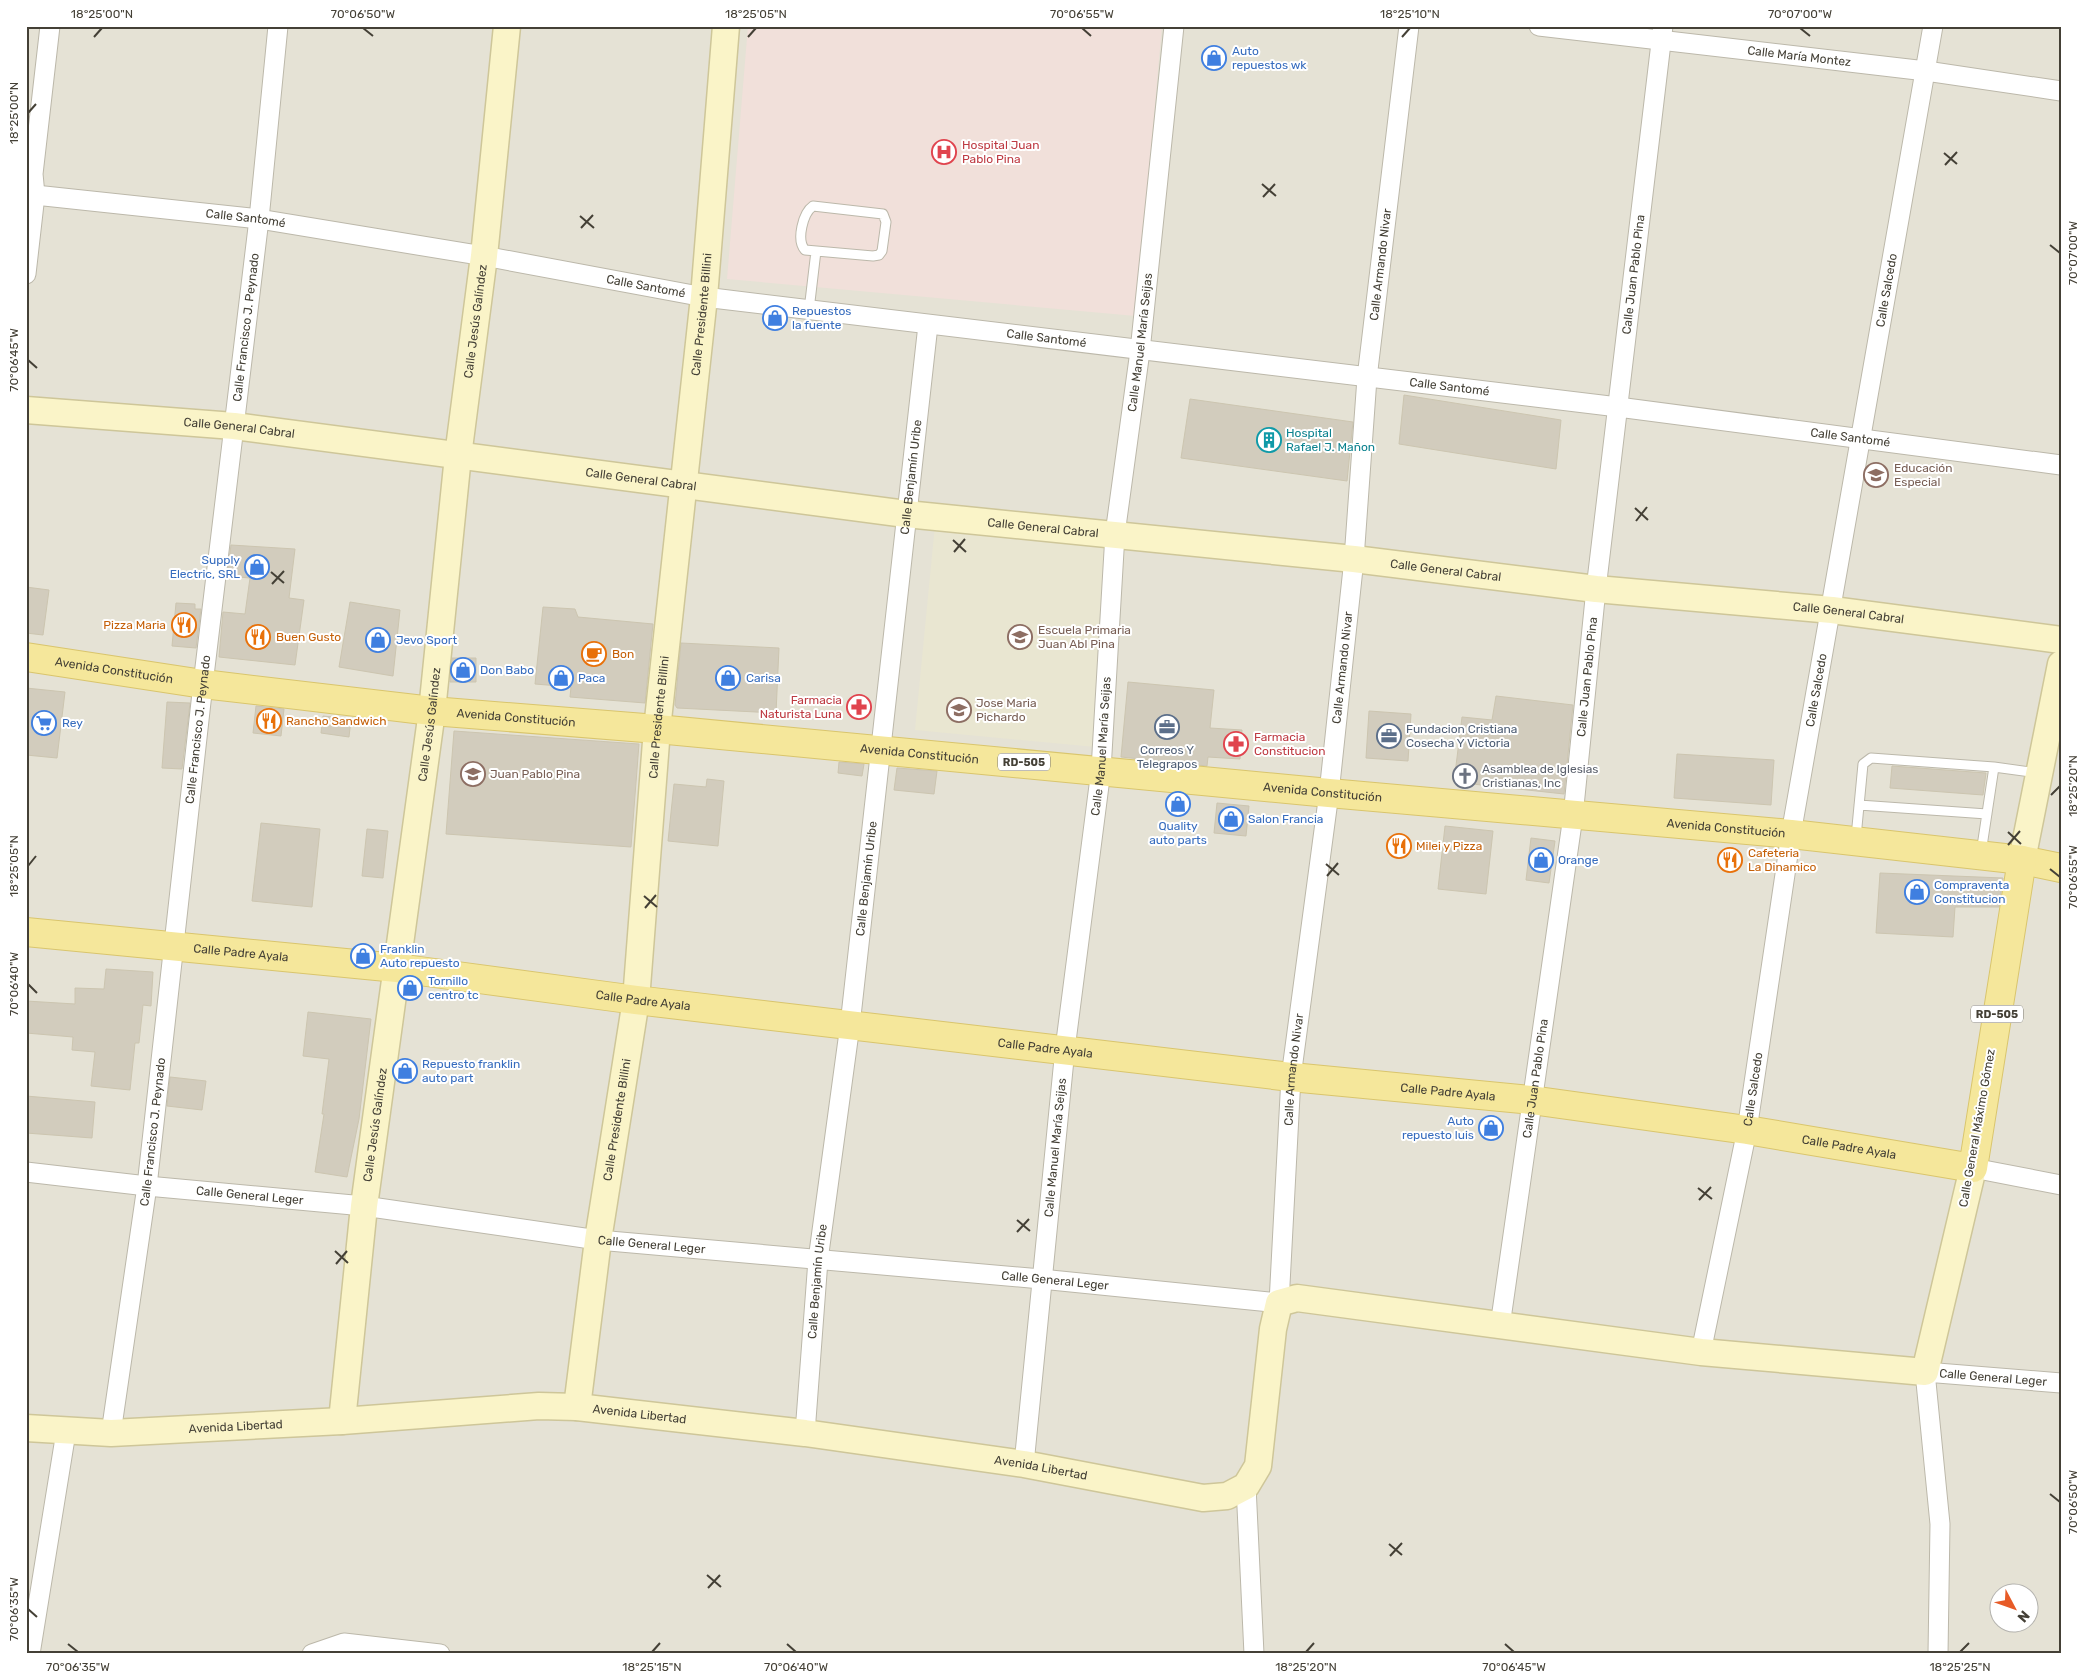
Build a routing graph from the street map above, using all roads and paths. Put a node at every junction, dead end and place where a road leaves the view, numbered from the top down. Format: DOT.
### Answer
graph roads {
  1 [pos="50,26"];
  2 [pos="278,26"];
  3 [pos="507,26"];
  4 [pos="726,26"];
  5 [pos="1174,26"];
  6 [pos="1409,26"];
  7 [pos="1539,26"];
  8 [pos="1933,26"];
  9 [pos="1662,34"];
  10 [pos="1926,71"];
  11 [pos="2061,91"];
  12 [pos="35,195"];
  13 [pos="259,219"];
  14 [pos="816,251"];
  15 [pos="484,256"];
  16 [pos="26,274"];
  17 [pos="704,297"];
  18 [pos="810,310"];
  19 [pos="928,326"];
  20 [pos="1140,351"];
  21 [pos="1366,378"];
  22 [pos="1618,407"];
  23 [pos="26,410"];
  24 [pos="234,426"];
  25 [pos="1862,438"];
  26 [pos="458,456"];
  27 [pos="2061,465"];
  28 [pos="682,485"];
  29 [pos="906,514"];
  30 [pos="1115,534"];
  31 [pos="1354,558"];
  32 [pos="1596,589"];
  33 [pos="1832,610"];
  34 [pos="2061,640"];
  35 [pos="26,657"];
  36 [pos="2061,664"];
  37 [pos="203,684"];
  38 [pos="432,711"];
  39 [pos="658,729"];
  40 [pos="880,749"];
  41 [pos="1994,767"];
  42 [pos="1101,770"];
  43 [pos="2039,773"];
  44 [pos="1329,793"];
  45 [pos="1859,804"];
  46 [pos="1987,814"];
  47 [pos="1573,816"];
  48 [pos="1791,834"];
  49 [pos="1856,841"];
  50 [pos="1981,856"];
  51 [pos="2022,860"];
  52 [pos="2061,868"];
  53 [pos="26,932"];
  54 [pos="173,946"];
  55 [pos="397,968"];
  56 [pos="636,1000"];
  57 [pos="850,1025"];
  58 [pos="1065,1049"];
  59 [pos="1291,1077"];
  60 [pos="1531,1100"];
  61 [pos="1747,1130"];
  62 [pos="1972,1168"];
  63 [pos="26,1172"];
  64 [pos="2061,1185"];
  65 [pos="147,1186"];
  66 [pos="364,1206"];
  67 [pos="598,1240"];
  68 [pos="818,1260"];
  69 [pos="1041,1279"];
  70 [pos="1279,1303"];
  71 [pos="1500,1326"];
  72 [pos="1700,1352"];
  73 [pos="1925,1372"];
  74 [pos="2061,1383"];
  75 [pos="577,1407"];
  76 [pos="342,1421"];
  77 [pos="26,1428"];
  78 [pos="66,1432"];
  79 [pos="111,1433"];
  80 [pos="805,1433"];
  81 [pos="1024,1464"];
  82 [pos="1246,1486"];
  83 [pos="30,1654"];
  84 [pos="312,1654"];
  85 [pos="440,1654"];
  86 [pos="1254,1654"];
  87 [pos="1938,1654"];
  1 -- 12 [label="street"];
  2 -- 13 [label="street, Calle Francisco J. Peynado"];
  3 -- 15 [label="street, Calle Jesús Galíndez"];
  4 -- 17 [label="street, Calle Presidente Billini"];
  5 -- 20 [label="street, Calle Manuel María Seijas"];
  6 -- 21 [label="street, Calle Armando Nivar"];
  7 -- 9 [label="street, Calle María Montez"];
  8 -- 10 [label="street, Calle Salcedo"];
  9 -- 10 [label="street, Calle María Montez"];
  9 -- 22 [label="street, Calle Juan Pablo Pina"];
  10 -- 11 [label="street, Calle María Montez"];
  10 -- 25 [label="street, Calle Salcedo"];
  12 -- 13 [label="street, Calle Santomé"];
  12 -- 16 [label="street"];
  13 -- 15 [label="street, Calle Santomé"];
  13 -- 24 [label="street, Calle Francisco J. Peynado"];
  14 -- 14 [label="lane"];
  14 -- 18 [label="lane"];
  15 -- 17 [label="street, Calle Santomé"];
  15 -- 26 [label="street, Calle Jesús Galíndez"];
  17 -- 18 [label="street, Calle Santomé"];
  17 -- 28 [label="street, Calle Presidente Billini"];
  18 -- 19 [label="street, Calle Santomé"];
  19 -- 20 [label="street, Calle Santomé"];
  19 -- 29 [label="street, Calle Benjamín Uribe"];
  20 -- 21 [label="street, Calle Santomé"];
  20 -- 30 [label="street, Calle Manuel María Seijas"];
  21 -- 22 [label="street, Calle Santomé"];
  21 -- 31 [label="street, Calle Armando Nivar"];
  22 -- 25 [label="street, Calle Santomé"];
  22 -- 32 [label="street, Calle Juan Pablo Pina"];
  23 -- 24 [label="street, Calle General Cabral"];
  24 -- 26 [label="street, Calle General Cabral"];
  24 -- 37 [label="street, Calle Francisco J. Peynado"];
  25 -- 27 [label="street, Calle Santomé"];
  25 -- 33 [label="street, Calle Salcedo"];
  26 -- 28 [label="street, Calle General Cabral"];
  26 -- 38 [label="street, Calle Jesús Galíndez"];
  28 -- 29 [label="street, Calle General Cabral"];
  28 -- 39 [label="street, Calle Presidente Billini"];
  29 -- 30 [label="street, Calle General Cabral"];
  29 -- 40 [label="street, Calle Benjamín Uribe"];
  30 -- 31 [label="street, Calle General Cabral"];
  30 -- 42 [label="street, Calle Manuel María Seijas"];
  31 -- 32 [label="street, Calle General Cabral"];
  31 -- 44 [label="street, Calle Armando Nivar"];
  32 -- 33 [label="street, Calle General Cabral"];
  32 -- 47 [label="street, Calle Juan Pablo Pina"];
  33 -- 34 [label="street, Calle General Cabral"];
  33 -- 48 [label="street, Calle Salcedo"];
  35 -- 37 [label="main road, Avenida Constitución / RD-505"];
  36 -- 43 [label="street, Calle General Máximo Gómez"];
  37 -- 38 [label="main road, Avenida Constitución / RD-505"];
  37 -- 54 [label="street, Calle Francisco J. Peynado"];
  38 -- 39 [label="main road, Avenida Constitución / RD-505"];
  38 -- 55 [label="street, Calle Jesús Galíndez"];
  39 -- 40 [label="main road, Avenida Constitución / RD-505"];
  39 -- 56 [label="street, Calle Presidente Billini"];
  40 -- 42 [label="main road, Avenida Constitución / RD-505"];
  40 -- 57 [label="street, Calle Benjamín Uribe"];
  41 -- 43 [label="lane"];
  41 -- 45 [label="lane"];
  41 -- 46 [label="lane"];
  42 -- 44 [label="main road, Avenida Constitución / RD-505"];
  42 -- 58 [label="street, Calle Manuel María Seijas"];
  43 -- 51 [label="street, Calle General Máximo Gómez"];
  44 -- 47 [label="main road, Avenida Constitución / RD-505"];
  44 -- 59 [label="street, Calle Armando Nivar"];
  45 -- 46 [label="lane"];
  45 -- 49 [label="lane"];
  46 -- 50 [label="lane"];
  47 -- 48 [label="main road, Avenida Constitución / RD-505"];
  47 -- 60 [label="street, Calle Juan Pablo Pina"];
  48 -- 49 [label="main road, Avenida Constitución / RD-505"];
  48 -- 61 [label="street, Calle Salcedo"];
  49 -- 50 [label="main road, Avenida Constitución / RD-505"];
  50 -- 51 [label="main road, Avenida Constitución / RD-505"];
  51 -- 52 [label="main road, RD-505"];
  51 -- 62 [label="main road, Calle General Máximo Gómez / RD-505"];
  53 -- 54 [label="main road, Calle Padre Ayala"];
  54 -- 55 [label="main road, Calle Padre Ayala"];
  54 -- 65 [label="street, Calle Francisco J. Peynado"];
  55 -- 56 [label="main road, Calle Padre Ayala"];
  55 -- 66 [label="street, Calle Jesús Galíndez"];
  56 -- 57 [label="main road, Calle Padre Ayala"];
  56 -- 67 [label="street, Calle Presidente Billini"];
  57 -- 58 [label="main road, Calle Padre Ayala"];
  57 -- 68 [label="street, Calle Benjamín Uribe"];
  58 -- 59 [label="main road, Calle Padre Ayala"];
  58 -- 69 [label="street, Calle Manuel María Seijas"];
  59 -- 60 [label="main road, Calle Padre Ayala"];
  59 -- 70 [label="street, Calle Armando Nivar"];
  60 -- 61 [label="main road, Calle Padre Ayala"];
  60 -- 71 [label="street, Calle Juan Pablo Pina"];
  61 -- 62 [label="main road, Calle Padre Ayala"];
  61 -- 72 [label="street, Calle Salcedo"];
  62 -- 64 [label="street, Calle Padre Ayala"];
  62 -- 73 [label="street, Calle General Máximo Gómez"];
  63 -- 65 [label="street, Calle General Leger"];
  65 -- 66 [label="street, Calle General Leger"];
  65 -- 79 [label="street, Calle Francisco J. Peynado"];
  66 -- 67 [label="street, Calle General Leger"];
  66 -- 76 [label="street, Calle Jesús Galíndez"];
  67 -- 68 [label="street, Calle General Leger"];
  67 -- 75 [label="street, Calle Presidente Billini"];
  68 -- 69 [label="street, Calle General Leger"];
  68 -- 80 [label="street, Calle Benjamín Uribe"];
  69 -- 70 [label="street, Calle General Leger"];
  69 -- 81 [label="street, Calle Manuel María Seijas"];
  70 -- 71 [label="street"];
  70 -- 82 [label="street, Calle Armando Nivar"];
  71 -- 72 [label="street"];
  72 -- 73 [label="street"];
  73 -- 74 [label="street, Calle General Leger"];
  73 -- 87 [label="street, Calle General Máximo Gómez"];
  75 -- 76 [label="street, Avenida Libertad"];
  75 -- 80 [label="street, Avenida Libertad"];
  76 -- 79 [label="street, Avenida Libertad"];
  77 -- 78 [label="street, Avenida Libertad"];
  78 -- 79 [label="street, Avenida Libertad"];
  78 -- 83 [label="street"];
  80 -- 81 [label="street, Avenida Libertad"];
  81 -- 82 [label="street, Avenida Libertad"];
  82 -- 86 [label="street"];
  84 -- 85 [label="street"];
}
